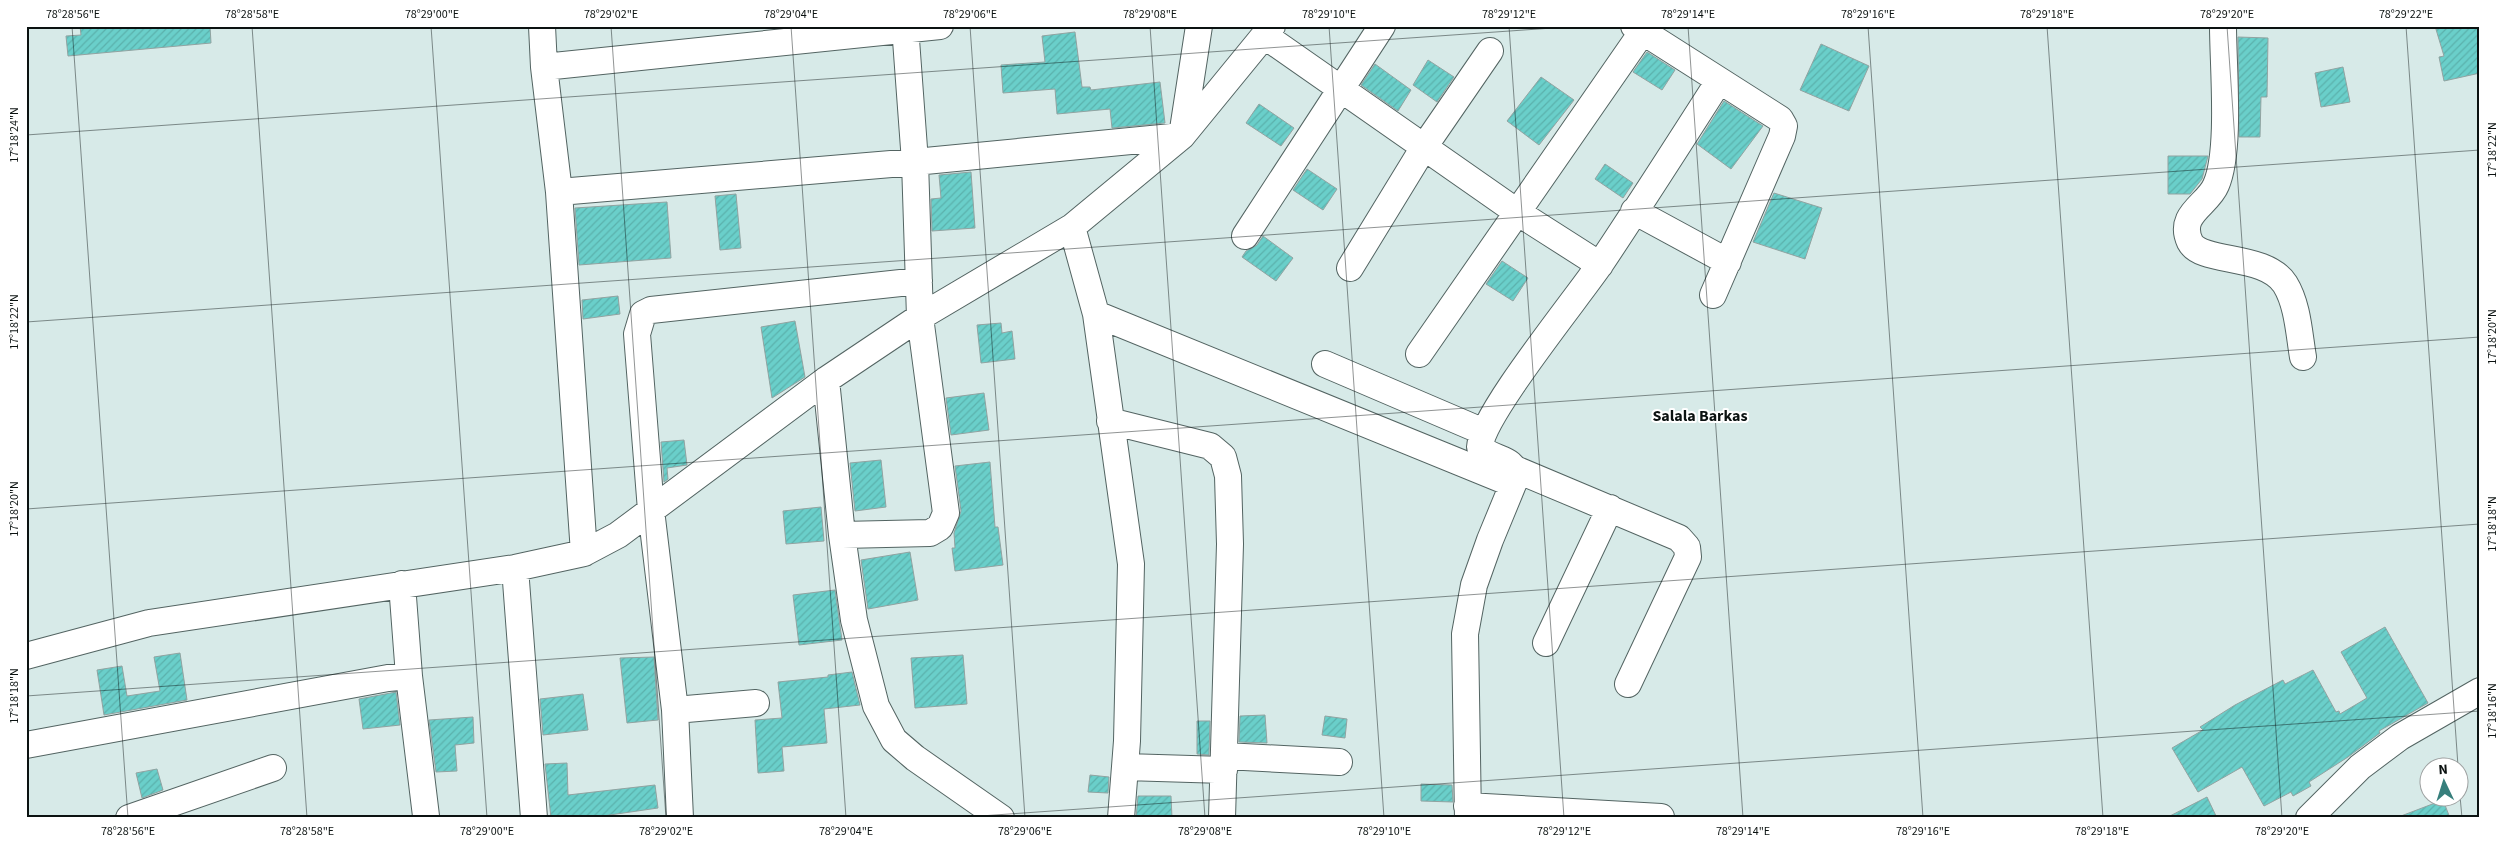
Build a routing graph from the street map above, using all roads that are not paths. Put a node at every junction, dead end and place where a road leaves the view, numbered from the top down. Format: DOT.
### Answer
graph roads {
  1 [pos="542,26"];
  2 [pos="940,26"];
  3 [pos="1199,26"];
  4 [pos="1382,26"];
  5 [pos="2223,26"];
  6 [pos="2229,26"];
  7 [pos="905,28"];
  8 [pos="1638,29"];
  9 [pos="1269,31"];
  10 [pos="1490,51"];
  11 [pos="544,67"];
  12 [pos="1719,81"];
  13 [pos="1341,91"];
  14 [pos="1182,136"];
  15 [pos="1424,148"];
  16 [pos="915,162"];
  17 [pos="559,192"];
  18 [pos="1634,211"];
  19 [pos="1517,212"];
  20 [pos="1072,227"];
  21 [pos="1244,236"];
  22 [pos="1728,262"];
  23 [pos="1600,265"];
  24 [pos="1350,268"];
  25 [pos="919,281"];
  26 [pos="1713,295"];
  27 [pos="1096,314"];
  28 [pos="920,317"];
  29 [pos="1418,354"];
  30 [pos="2303,358"];
  31 [pos="1325,364"];
  32 [pos="826,380"];
  33 [pos="1110,421"];
  34 [pos="1484,432"];
  35 [pos="1514,476"];
  36 [pos="1610,508"];
  37 [pos="651,510"];
  38 [pos="842,535"];
  39 [pos="584,553"];
  40 [pos="515,568"];
  41 [pos="402,584"];
  42 [pos="1546,643"];
  43 [pos="26,656"];
  44 [pos="409,676"];
  45 [pos="1628,684"];
  46 [pos="2480,691"];
  47 [pos="756,703"];
  48 [pos="675,710"];
  49 [pos="26,745"];
  50 [pos="1340,762"];
  51 [pos="1224,763"];
  52 [pos="1125,767"];
  53 [pos="273,768"];
  54 [pos="1468,812"];
  55 [pos="426,816"];
  56 [pos="991,817"];
  57 [pos="130,818"];
  58 [pos="534,818"];
  59 [pos="680,818"];
  60 [pos="1121,818"];
  61 [pos="1222,818"];
  62 [pos="1661,818"];
  63 [pos="2308,818"];
  1 -- 11 [label="street"];
  2 -- 7 [label="street"];
  3 -- 14 [label="street"];
  4 -- 13 [label="street"];
  5 -- 6 [label="street"];
  5 -- 30 [label="street"];
  7 -- 11 [label="street"];
  7 -- 16 [label="street"];
  8 -- 12 [label="street"];
  8 -- 19 [label="street"];
  9 -- 13 [label="street"];
  9 -- 14 [label="street"];
  10 -- 15 [label="street"];
  11 -- 17 [label="street"];
  12 -- 18 [label="street"];
  12 -- 22 [label="street"];
  13 -- 15 [label="street"];
  13 -- 21 [label="street"];
  14 -- 16 [label="street"];
  14 -- 20 [label="street"];
  15 -- 19 [label="street"];
  15 -- 24 [label="street"];
  16 -- 17 [label="street"];
  16 -- 25 [label="street"];
  17 -- 39 [label="street"];
  18 -- 22 [label="street"];
  18 -- 23 [label="street"];
  19 -- 23 [label="street"];
  19 -- 29 [label="street"];
  20 -- 27 [label="street"];
  20 -- 28 [label="street"];
  22 -- 26 [label="street"];
  23 -- 34 [label="street"];
  25 -- 28 [label="street"];
  25 -- 37 [label="street"];
  27 -- 33 [label="street"];
  27 -- 35 [label="street"];
  28 -- 32 [label="street"];
  28 -- 38 [label="street"];
  31 -- 34 [label="street"];
  32 -- 37 [label="street"];
  32 -- 38 [label="street"];
  33 -- 51 [label="street"];
  33 -- 52 [label="street"];
  34 -- 35 [label="street"];
  35 -- 36 [label="street"];
  35 -- 54 [label="street"];
  36 -- 42 [label="street"];
  36 -- 45 [label="street"];
  37 -- 39 [label="street"];
  37 -- 48 [label="street"];
  38 -- 56 [label="street"];
  39 -- 40 [label="street"];
  40 -- 41 [label="street"];
  40 -- 58 [label="street"];
  41 -- 43 [label="street"];
  41 -- 44 [label="street"];
  44 -- 49 [label="street"];
  44 -- 55 [label="street"];
  46 -- 63 [label="street"];
  47 -- 48 [label="street"];
  48 -- 59 [label="street"];
  50 -- 51 [label="street"];
  51 -- 52 [label="street"];
  51 -- 61 [label="street"];
  52 -- 60 [label="street"];
  53 -- 57 [label="street"];
  54 -- 62 [label="street"];
}
